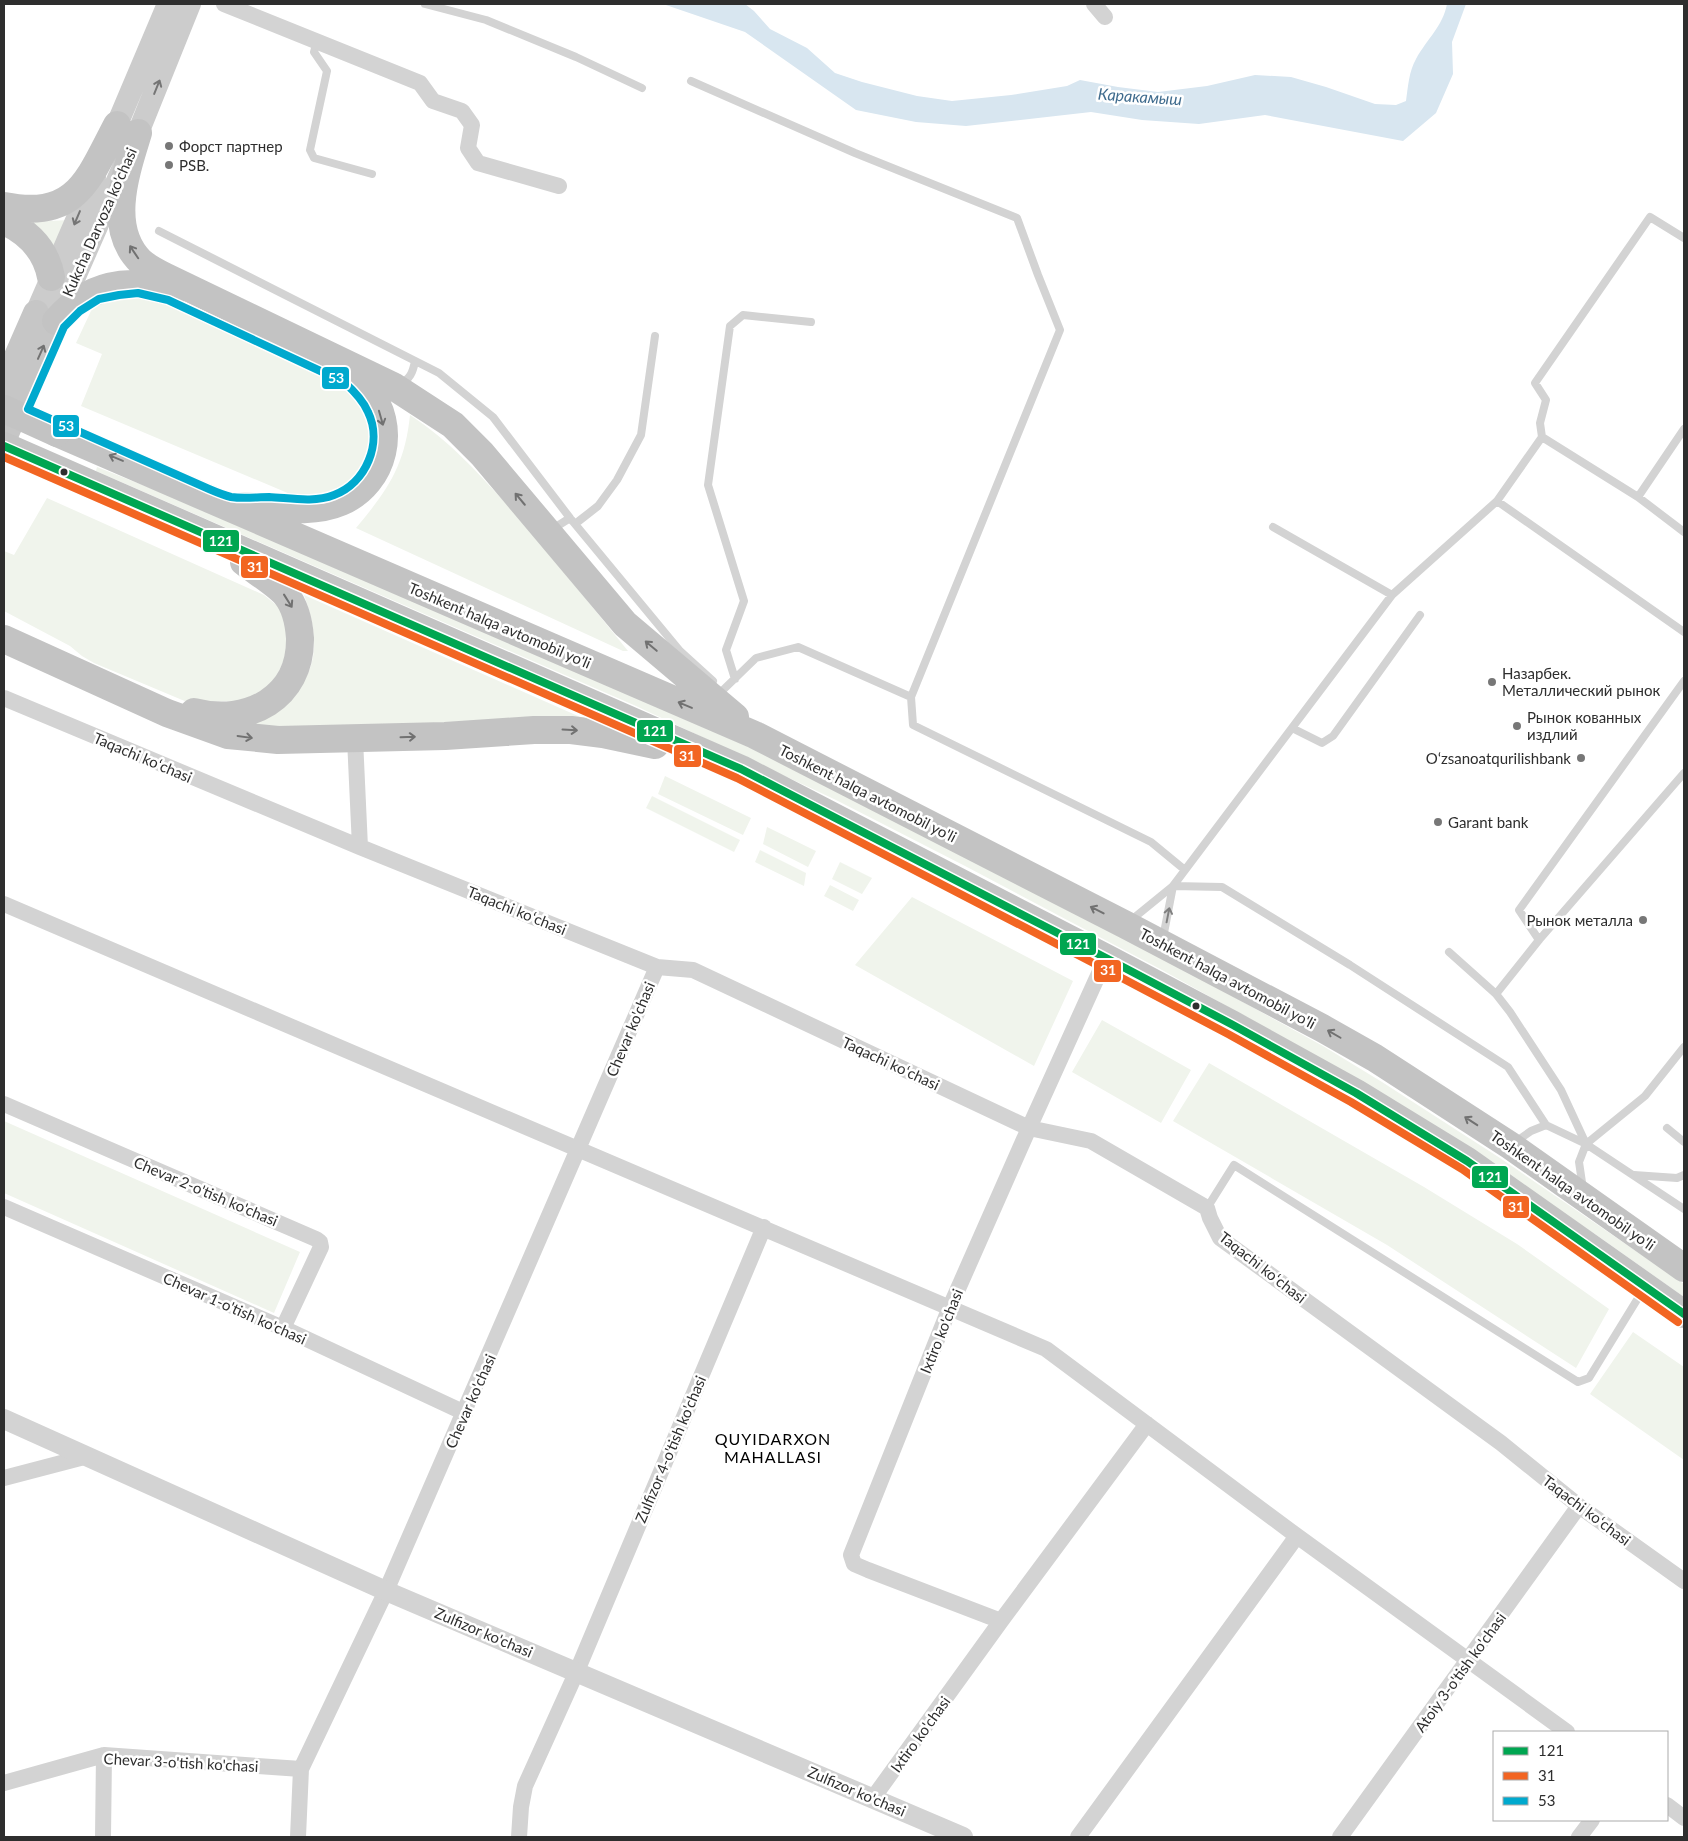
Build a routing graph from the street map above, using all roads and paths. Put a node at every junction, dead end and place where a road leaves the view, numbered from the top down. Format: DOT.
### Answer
graph roads {
  1 [pos="168,4"];
  2 [pos="190,4"];
  3 [pos="224,4"];
  4 [pos="425,4"];
  5 [pos="1094,4"];
  6 [pos="1105,17"];
  7 [pos="317,41"];
  8 [pos="691,81"];
  9 [pos="642,88"];
  10 [pos="128,129"];
  11 [pos="372,174"];
  12 [pos="559,186"];
  13 [pos="4,206"];
  14 [pos="4,220"];
  15 [pos="159,231"];
  16 [pos="1684,238"];
  17 [pos="52,277"];
  18 [pos="46,317"];
  19 [pos="811,322"];
  20 [pos="655,336"];
  21 [pos="415,361"];
  22 [pos="4,386"];
  23 [pos="393,386"];
  24 [pos="4,409"];
  25 [pos="1684,429"];
  26 [pos="1542,437"];
  27 [pos="4,438"];
  28 [pos="4,446"];
  29 [pos="1638,497"];
  30 [pos="1497,501"];
  31 [pos="224,505"];
  32 [pos="573,520"];
  33 [pos="1273,526"];
  34 [pos="548,532"];
  35 [pos="1684,532"];
  36 [pos="211,537"];
  37 [pos="1392,594"];
  38 [pos="1420,615"];
  39 [pos="4,627"];
  40 [pos="1684,632"];
  41 [pos="4,639"];
  42 [pos="734,679"];
  43 [pos="1684,681"];
  44 [pos="720,696"];
  45 [pos="911,697"];
  46 [pos="4,698"];
  47 [pos="1292,728"];
  48 [pos="755,735"];
  49 [pos="355,739"];
  50 [pos="740,769"];
  51 [pos="1684,773"];
  52 [pos="360,847"];
  53 [pos="1185,870"];
  54 [pos="1173,886"];
  55 [pos="4,904"];
  56 [pos="1126,924"];
  57 [pos="1540,940"];
  58 [pos="1162,944"];
  59 [pos="1449,952"];
  60 [pos="1106,958"];
  61 [pos="657,967"];
  62 [pos="1496,994"];
  63 [pos="1684,1047"];
  64 [pos="4,1104"];
  65 [pos="1546,1125"];
  66 [pos="1029,1128"];
  67 [pos="1667,1128"];
  68 [pos="1684,1142"];
  69 [pos="1586,1144"];
  70 [pos="1511,1146"];
  71 [pos="579,1150"];
  72 [pos="1632,1174"];
  73 [pos="1684,1175"];
  74 [pos="1584,1197"];
  75 [pos="4,1207"];
  76 [pos="1207,1208"];
  77 [pos="1684,1209"];
  78 [pos="764,1227"];
  79 [pos="1684,1268"];
  80 [pos="1646,1287"];
  81 [pos="950,1307"];
  82 [pos="1684,1314"];
  83 [pos="283,1328"];
  84 [pos="465,1412"];
  85 [pos="4,1419"];
  86 [pos="1147,1424"];
  87 [pos="88,1456"];
  88 [pos="4,1478"];
  89 [pos="1579,1506"];
  90 [pos="1297,1536"];
  91 [pos="1684,1581"];
  92 [pos="386,1591"];
  93 [pos="1001,1621"];
  94 [pos="1468,1660"];
  95 [pos="577,1671"];
  96 [pos="1567,1731"];
  97 [pos="104,1755"];
  98 [pos="301,1769"];
  99 [pos="4,1783"];
  100 [pos="874,1798"];
  101 [pos="1668,1806"];
  102 [pos="1684,1818"];
  103 [pos="1591,1821"];
  104 [pos="102,1837"];
  105 [pos="298,1837"];
  106 [pos="519,1837"];
  107 [pos="964,1837"];
  108 [pos="1078,1837"];
  109 [pos="1340,1837"];
  110 [pos="1580,1837"];
  1 -- 10 [label="main road, Kukcha Darvoza ko'chasi"];
  10 -- 2 [label="main road, Kukcha Darvoza ko'chasi, one-way"];
  3 -- 7 [label="street"];
  4 -- 9 [label="lane"];
  5 -- 6 [label="street"];
  7 -- 11 [label="lane"];
  7 -- 12 [label="street"];
  8 -- 45 [label="lane"];
  10 -- 13 [label="highway"];
  10 -- 17 [label="main road, Kukcha Darvoza ko'chasi, one-way"];
  10 -- 18 [label="main road, Kukcha Darvoza ko'chasi"];
  23 -- 10 [label="highway, one-way"];
  14 -- 17 [label="highway"];
  15 -- 21 [label="lane"];
  16 -- 26 [label="lane"];
  17 -- 18 [label="main road, Kukcha Darvoza ko'chasi"];
  18 -- 22 [label="main road, Kukcha Darvoza ko'chasi"];
  27 -- 18 [label="main road, Kukcha Darvoza ko'chasi, one-way"];
  18 -- 31 [label="highway, one-way"];
  19 -- 42 [label="lane"];
  20 -- 32 [label="lane"];
  21 -- 23 [label="lane"];
  21 -- 32 [label="lane"];
  34 -- 23 [label="highway, one-way"];
  31 -- 24 [label="highway, Toshkent halqa avtomobil yo'li, one-way, bridge"];
  25 -- 29 [label="lane"];
  26 -- 29 [label="lane"];
  26 -- 30 [label="lane"];
  28 -- 36 [label="highway"];
  29 -- 35 [label="lane"];
  30 -- 37 [label="lane"];
  30 -- 40 [label="lane"];
  48 -- 31 [label="highway, Toshkent halqa avtomobil yo'li, one-way"];
  32 -- 34 [label="lane"];
  32 -- 44 [label="lane"];
  33 -- 37 [label="lane"];
  44 -- 34 [label="highway, one-way"];
  36 -- 39 [label="highway, one-way"];
  36 -- 50 [label="highway"];
  37 -- 47 [label="lane"];
  38 -- 47 [label="lane"];
  41 -- 49 [label="highway, one-way"];
  42 -- 44 [label="lane"];
  42 -- 45 [label="lane"];
  43 -- 57 [label="lane"];
  44 -- 48 [label="highway"];
  45 -- 53 [label="lane"];
  46 -- 52 [label="street, Taqachi koʻchasi"];
  47 -- 53 [label="lane"];
  56 -- 48 [label="highway, Toshkent halqa avtomobil yo'li, one-way"];
  49 -- 50 [label="highway, one-way"];
  49 -- 52 [label="street"];
  50 -- 60 [label="highway"];
  51 -- 57 [label="lane"];
  52 -- 61 [label="street, Taqachi koʻchasi"];
  53 -- 54 [label="lane"];
  54 -- 56 [label="lane"];
  58 -- 54 [label="lane, one-way"];
  54 -- 65 [label="lane"];
  55 -- 71 [label="street"];
  56 -- 58 [label="highway, Toshkent halqa avtomobil yo'li"];
  57 -- 62 [label="lane"];
  70 -- 58 [label="highway, Toshkent halqa avtomobil yo'li, one-way"];
  59 -- 62 [label="lane"];
  60 -- 66 [label="street, Ixtiro ko'chasi"];
  60 -- 80 [label="highway"];
  61 -- 66 [label="street, Taqachi koʻchasi"];
  61 -- 71 [label="street, Chevar ko'chasi"];
  62 -- 69 [label="lane"];
  63 -- 69 [label="lane"];
  64 -- 83 [label="street, Chevar 2-o'tish ko'chasi"];
  65 -- 69 [label="lane"];
  65 -- 70 [label="lane"];
  66 -- 76 [label="street, Taqachi koʻchasi"];
  66 -- 81 [label="street, Ixtiro ko'chasi"];
  67 -- 68 [label="lane"];
  69 -- 72 [label="lane"];
  69 -- 74 [label="lane"];
  70 -- 74 [label="highway, Toshkent halqa avtomobil yo'li"];
  71 -- 78 [label="street"];
  71 -- 84 [label="street, Chevar ko'chasi"];
  72 -- 73 [label="lane"];
  72 -- 77 [label="lane"];
  74 -- 79 [label="highway, Toshkent halqa avtomobil yo'li"];
  75 -- 83 [label="street, Chevar 1-o'tish ko'chasi"];
  76 -- 80 [label="lane"];
  76 -- 89 [label="street, Taqachi koʻchasi"];
  78 -- 81 [label="street"];
  78 -- 95 [label="street, Zulfizor 4-o'tish ko'chasi"];
  80 -- 82 [label="highway"];
  81 -- 86 [label="street"];
  81 -- 93 [label="street, Ixtiro ko'chasi"];
  83 -- 84 [label="street, Chevar 1-o'tish ko'chasi"];
  84 -- 92 [label="street, Chevar ko'chasi"];
  85 -- 87 [label="street, Zulfizor ko'chasi"];
  86 -- 90 [label="street"];
  86 -- 93 [label="street, Ixtiro ko'chasi"];
  87 -- 88 [label="street"];
  87 -- 92 [label="street, Zulfizor ko'chasi"];
  89 -- 91 [label="street, Taqachi koʻchasi"];
  89 -- 94 [label="street, Atoiy 3-o'tish ko'chasi"];
  90 -- 94 [label="street"];
  90 -- 108 [label="street"];
  92 -- 95 [label="street, Zulfizor ko'chasi"];
  92 -- 98 [label="street, Chevar ko'chasi"];
  93 -- 100 [label="street, Ixtiro ko'chasi"];
  94 -- 96 [label="street"];
  94 -- 109 [label="street, Atoiy 3-o'tish ko'chasi"];
  95 -- 100 [label="street, Zulfizor ko'chasi"];
  95 -- 106 [label="street, Zulfizor 4-o'tish ko'chasi"];
  97 -- 98 [label="street, Chevar 3-o'tish ko'chasi"];
  97 -- 99 [label="street, Chevar 3-o'tish ko'chasi"];
  97 -- 104 [label="street"];
  98 -- 105 [label="street, Chevar ko'chasi"];
  100 -- 107 [label="street, Zulfizor ko'chasi"];
  101 -- 102 [label="street"];
  103 -- 110 [label="street"];
}
